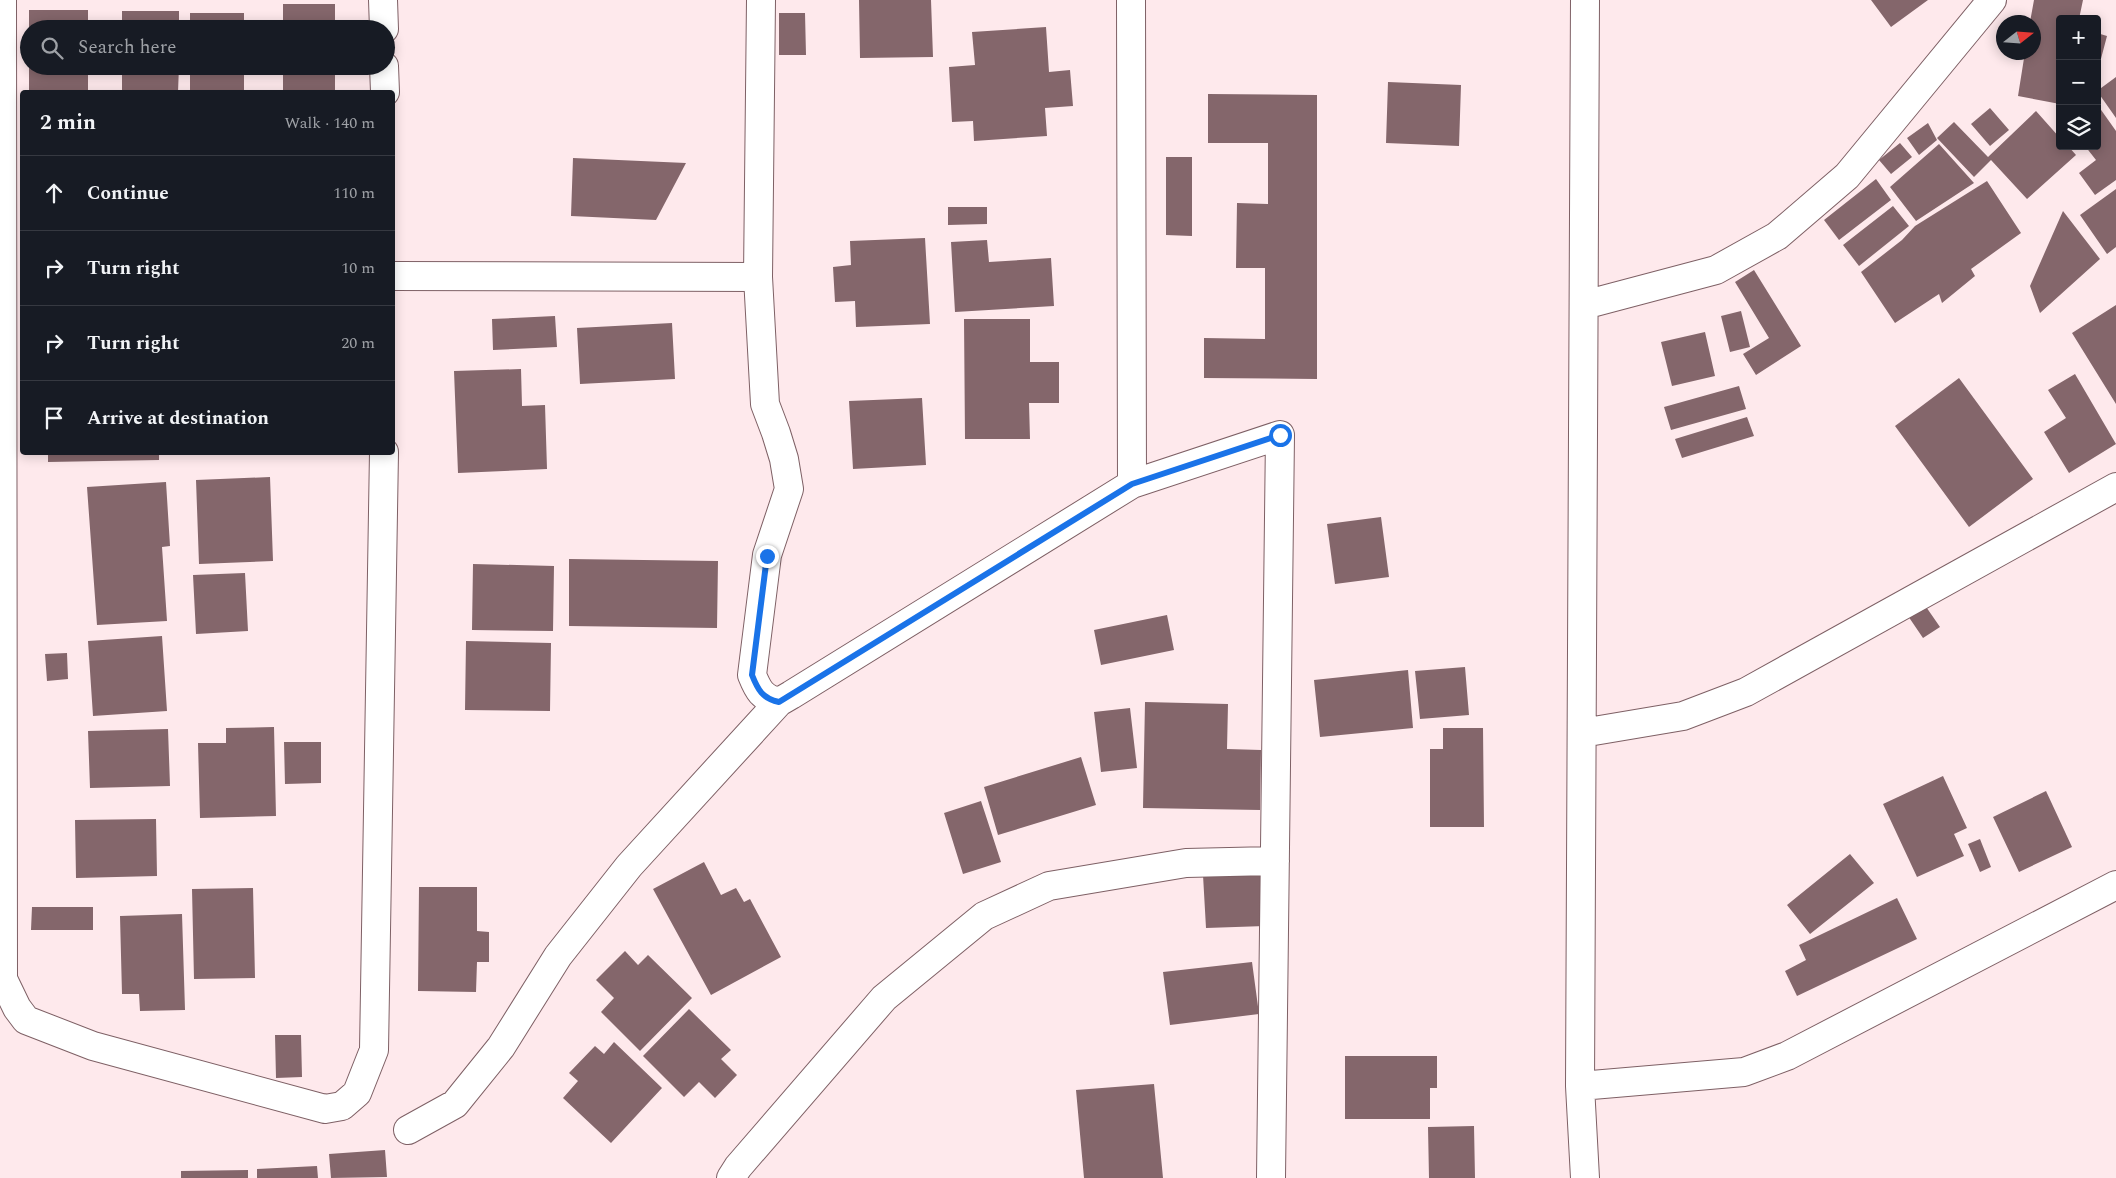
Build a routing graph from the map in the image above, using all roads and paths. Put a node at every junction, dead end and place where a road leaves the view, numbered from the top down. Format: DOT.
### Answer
graph roads {
  1 [pos="2,0"];
  2 [pos="383,0"];
  3 [pos="761,0"];
  4 [pos="1131,0"];
  5 [pos="1585,0"];
  6 [pos="1992,0"];
  7 [pos="384,20"];
  8 [pos="384,75"];
  9 [pos="385,90"];
  10 [pos="395,276"];
  11 [pos="758,277"];
  12 [pos="1584,305"];
  13 [pos="384,455"];
  14 [pos="1132,484"];
  15 [pos="2116,487"];
  16 [pos="779,702"];
  17 [pos="1582,733"];
  18 [pos="1275,861"];
  19 [pos="2116,885"];
  20 [pos="1580,1086"];
  21 [pos="408,1130"];
  22 [pos="731,1178"];
  23 [pos="1271,1178"];
  24 [pos="1584,1178"];
  1 -- 13 [label="street"];
  2 -- 7 [label="street"];
  3 -- 11 [label="street"];
  4 -- 14 [label="street"];
  5 -- 12 [label="street"];
  6 -- 12 [label="street"];
  8 -- 9 [label="street"];
  10 -- 11 [label="street"];
  11 -- 16 [label="street"];
  12 -- 17 [label="street"];
  14 -- 16 [label="street"];
  14 -- 18 [label="street"];
  15 -- 17 [label="street"];
  16 -- 21 [label="street"];
  17 -- 20 [label="street"];
  18 -- 22 [label="street"];
  18 -- 23 [label="street"];
  19 -- 20 [label="street"];
  20 -- 24 [label="street"];
}
